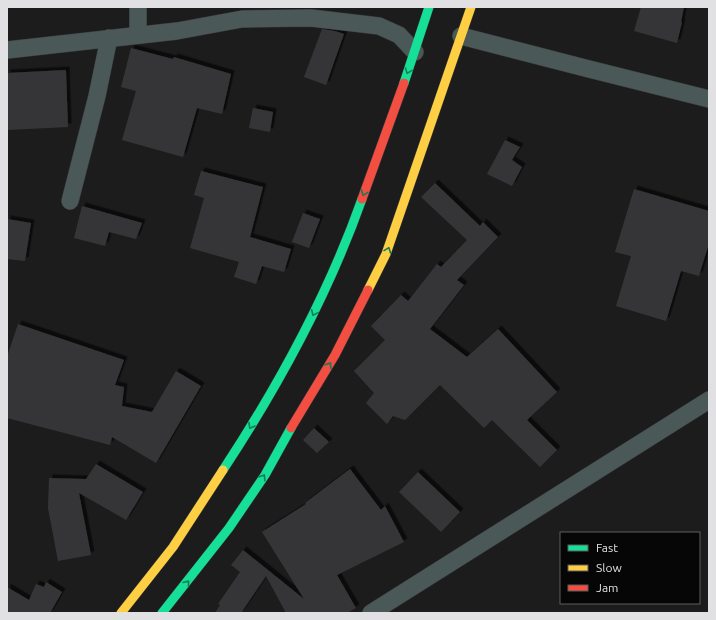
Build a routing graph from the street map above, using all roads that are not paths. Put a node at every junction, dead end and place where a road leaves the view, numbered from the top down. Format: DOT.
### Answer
graph roads {
  1 [pos="138,7"];
  2 [pos="429,7"];
  3 [pos="471,7"];
  4 [pos="138,35"];
  5 [pos="461,36"];
  6 [pos="109,38"];
  7 [pos="7,50"];
  8 [pos="415,52"];
  9 [pos="709,99"];
  10 [pos="70,201"];
  11 [pos="709,400"];
  12 [pos="121,613"];
  13 [pos="162,613"];
  14 [pos="371,613"];
  1 -- 4 [label="street"];
  2 -- 8 [label="highway"];
  3 -- 5 [label="highway"];
  4 -- 6 [label="street"];
  4 -- 8 [label="street"];
  5 -- 9 [label="street"];
  13 -- 5 [label="highway, one-way"];
  6 -- 7 [label="street"];
  6 -- 10 [label="street"];
  8 -- 12 [label="highway, one-way"];
  11 -- 14 [label="street"];
}
